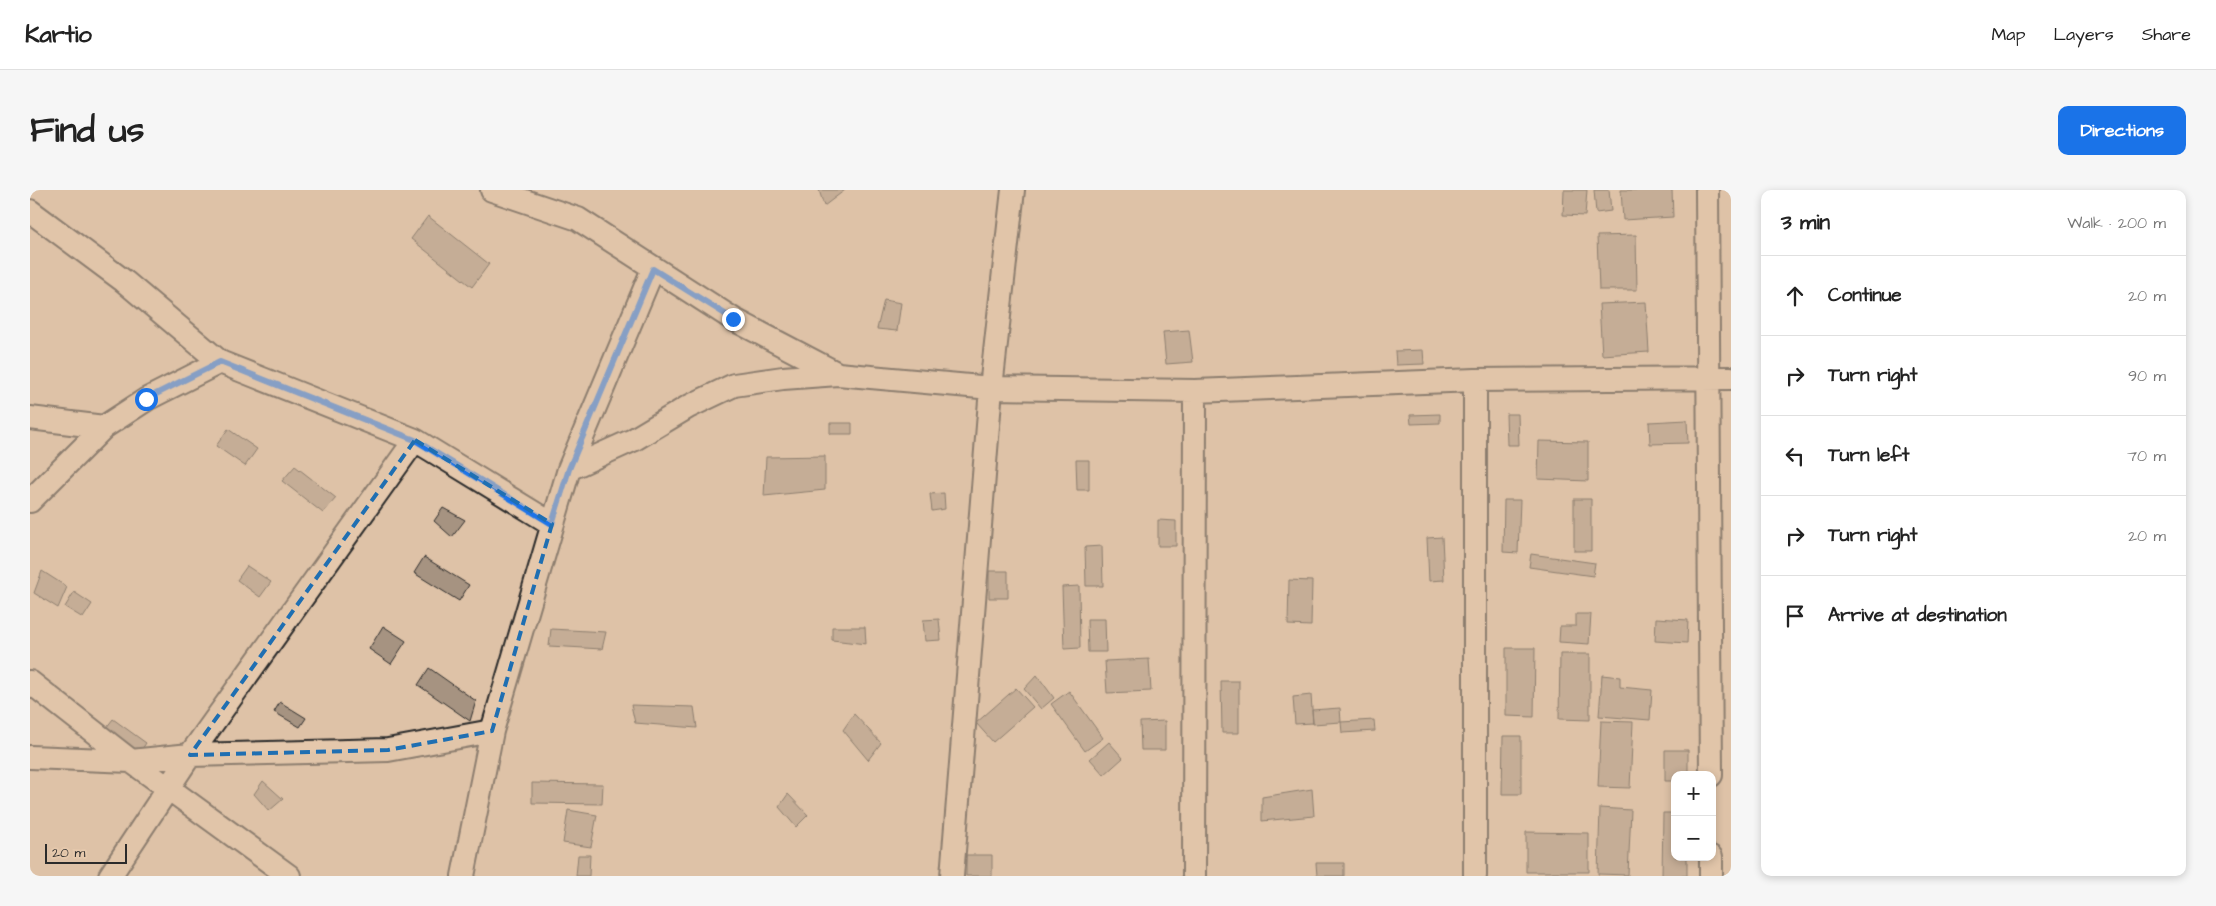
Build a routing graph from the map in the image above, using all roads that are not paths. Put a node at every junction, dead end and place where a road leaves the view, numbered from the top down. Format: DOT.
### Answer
graph roads {
  1 [pos="492,190"];
  2 [pos="1013,190"];
  3 [pos="1707,190"];
  4 [pos="30,211"];
  5 [pos="653,269"];
  6 [pos="220,362"];
  7 [pos="838,374"];
  8 [pos="1708,378"];
  9 [pos="1731,378"];
  10 [pos="1475,380"];
  11 [pos="991,388"];
  12 [pos="1195,391"];
  13 [pos="30,418"];
  14 [pos="104,427"];
  15 [pos="415,440"];
  16 [pos="569,469"];
  17 [pos="30,501"];
  18 [pos="552,524"];
  19 [pos="30,682"];
  20 [pos="492,731"];
  21 [pos="190,755"];
  22 [pos="30,757"];
  23 [pos="131,761"];
  24 [pos="1711,771"];
  25 [pos="168,788"];
  26 [pos="1711,861"];
  27 [pos="110,876"];
  28 [pos="289,876"];
  29 [pos="463,876"];
  30 [pos="952,876"];
  31 [pos="1194,876"];
  32 [pos="1475,876"];
  33 [pos="1711,876"];
  1 -- 5 [label="street"];
  2 -- 11 [label="street"];
  3 -- 8 [label="street"];
  4 -- 6 [label="street"];
  5 -- 7 [label="street"];
  5 -- 16 [label="street"];
  6 -- 14 [label="street"];
  6 -- 15 [label="street"];
  7 -- 11 [label="street"];
  7 -- 16 [label="street"];
  8 -- 9 [label="street"];
  8 -- 10 [label="street"];
  8 -- 24 [label="street"];
  10 -- 12 [label="street"];
  10 -- 32 [label="street"];
  11 -- 12 [label="street"];
  11 -- 30 [label="street"];
  12 -- 31 [label="street"];
  13 -- 14 [label="street"];
  14 -- 17 [label="street"];
  15 -- 18 [label="street"];
  15 -- 21 [label="street"];
  16 -- 18 [label="street"];
  18 -- 20 [label="street"];
  19 -- 23 [label="street"];
  20 -- 21 [label="street"];
  20 -- 29 [label="street"];
  21 -- 23 [label="street"];
  21 -- 25 [label="street"];
  22 -- 23 [label="street"];
  23 -- 25 [label="street"];
  25 -- 27 [label="street"];
  25 -- 28 [label="street"];
  26 -- 33 [label="street"];
}
